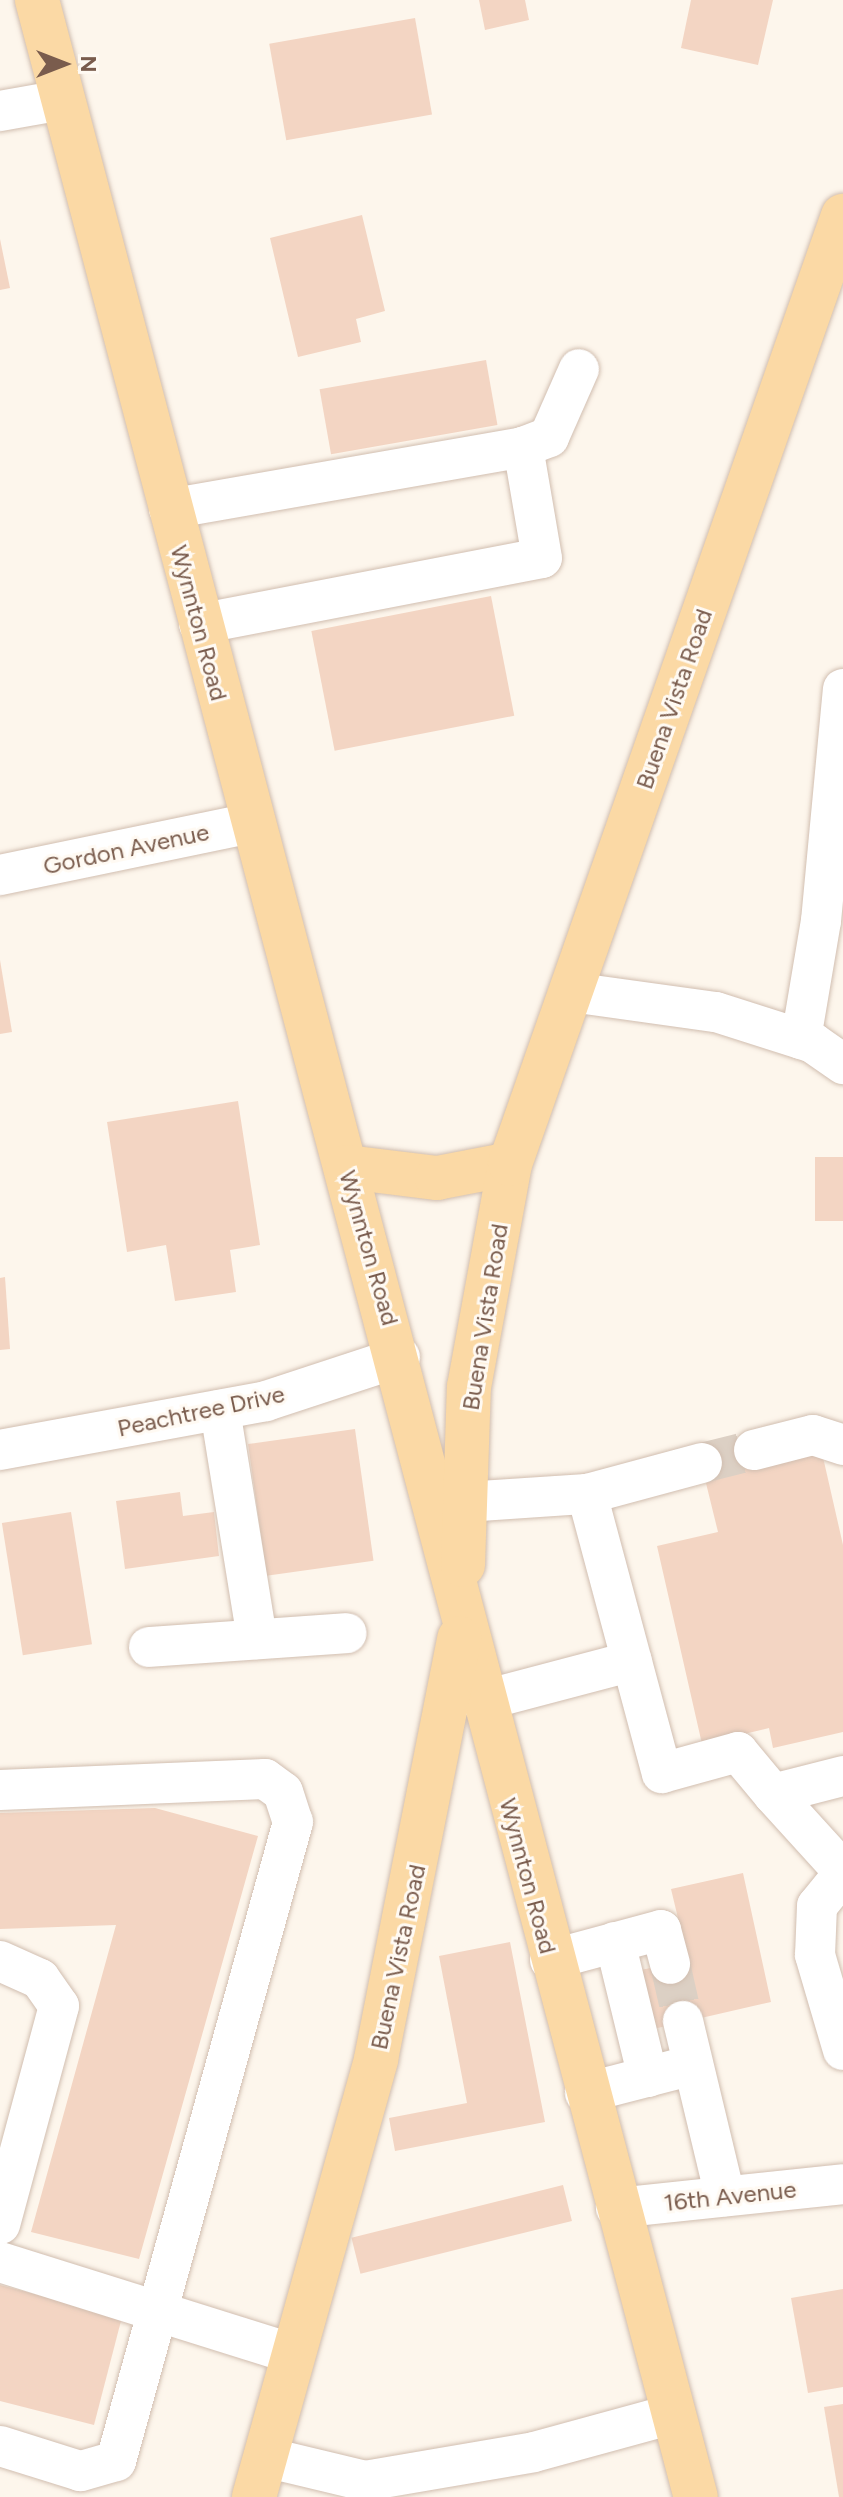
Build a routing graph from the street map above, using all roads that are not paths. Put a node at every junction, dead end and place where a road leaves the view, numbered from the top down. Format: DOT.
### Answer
graph roads {
  1 [pos="37,0"];
  2 [pos="62,100"];
  3 [pos="0,111"];
  4 [pos="843,216"];
  5 [pos="579,369"];
  6 [pos="523,447"];
  7 [pos="169,509"];
  8 [pos="199,624"];
  9 [pos="843,689"];
  10 [pos="252,823"];
  11 [pos="0,875"];
  12 [pos="571,992"];
  13 [pos="801,1039"];
  14 [pos="843,1064"];
  15 [pos="510,1164"];
  16 [pos="347,1167"];
  17 [pos="400,1357"];
  18 [pos="220,1410"];
  19 [pos="843,1445"];
  20 [pos="0,1450"];
  21 [pos="754,1450"];
  22 [pos="702,1463"];
  23 [pos="587,1494"];
  24 [pos="465,1502"];
  25 [pos="461,1626"];
  26 [pos="347,1633"];
  27 [pos="257,1639"];
  28 [pos="149,1647"];
  29 [pos="632,1661"];
  30 [pos="481,1701"];
  31 [pos="843,1776"];
  32 [pos="0,1790"];
  33 [pos="773,1794"];
  34 [pos="843,1873"];
  35 [pos="615,1942"];
  36 [pos="550,1960"];
  37 [pos="0,1961"];
  38 [pos="670,1964"];
  39 [pos="683,2021"];
  40 [pos="843,2050"];
  41 [pos="694,2065"];
  42 [pos="648,2077"];
  43 [pos="585,2093"];
  44 [pos="843,2184"];
  45 [pos="725,2196"];
  46 [pos="616,2208"];
  47 [pos="0,2224"];
  48 [pos="0,2262"];
  49 [pos="159,2311"];
  50 [pos="294,2354"];
  51 [pos="673,2414"];
  52 [pos="0,2446"];
  53 [pos="259,2477"];
  54 [pos="696,2497"];
  1 -- 2 [label="main road, Wynnton Road"];
  2 -- 3 [label="street"];
  2 -- 7 [label="main road, Wynnton Road"];
  4 -- 12 [label="main road, Buena Vista Road"];
  5 -- 6 [label="street"];
  6 -- 7 [label="street"];
  6 -- 8 [label="street"];
  7 -- 8 [label="main road, Wynnton Road"];
  8 -- 10 [label="main road, Wynnton Road"];
  9 -- 13 [label="street"];
  10 -- 11 [label="street, Gordon Avenue"];
  10 -- 16 [label="main road, Wynnton Road"];
  12 -- 13 [label="street"];
  12 -- 15 [label="main road, Buena Vista Road"];
  13 -- 14 [label="street"];
  15 -- 16 [label="main road"];
  15 -- 24 [label="main road, Buena Vista Road"];
  16 -- 17 [label="main road, Wynnton Road"];
  17 -- 18 [label="street, Peachtree Drive"];
  17 -- 25 [label="main road, Wynnton Road"];
  18 -- 20 [label="street, Peachtree Drive"];
  18 -- 27 [label="street"];
  19 -- 21 [label="street"];
  22 -- 23 [label="street"];
  23 -- 24 [label="street"];
  23 -- 29 [label="street"];
  24 -- 25 [label="main road, Buena Vista Road"];
  25 -- 30 [label="main road, Wynnton Road"];
  25 -- 50 [label="main road, Buena Vista Road"];
  26 -- 27 [label="street"];
  27 -- 28 [label="street"];
  29 -- 30 [label="street"];
  29 -- 33 [label="street"];
  30 -- 36 [label="main road, Wynnton Road"];
  31 -- 33 [label="street"];
  32 -- 49 [label="street"];
  33 -- 34 [label="street"];
  34 -- 40 [label="street"];
  35 -- 36 [label="street"];
  35 -- 38 [label="street"];
  35 -- 42 [label="street"];
  36 -- 43 [label="main road, Wynnton Road"];
  37 -- 47 [label="street"];
  39 -- 41 [label="street"];
  41 -- 42 [label="street"];
  41 -- 45 [label="street"];
  42 -- 43 [label="street"];
  43 -- 46 [label="main road, Wynnton Road"];
  44 -- 45 [label="street, 16th Avenue"];
  45 -- 46 [label="street, 16th Avenue"];
  46 -- 51 [label="main road, Wynnton Road"];
  48 -- 49 [label="street"];
  49 -- 50 [label="street"];
  49 -- 52 [label="street"];
  50 -- 53 [label="main road, Buena Vista Road"];
  51 -- 53 [label="street"];
  51 -- 54 [label="main road, Wynnton Road"];
}
